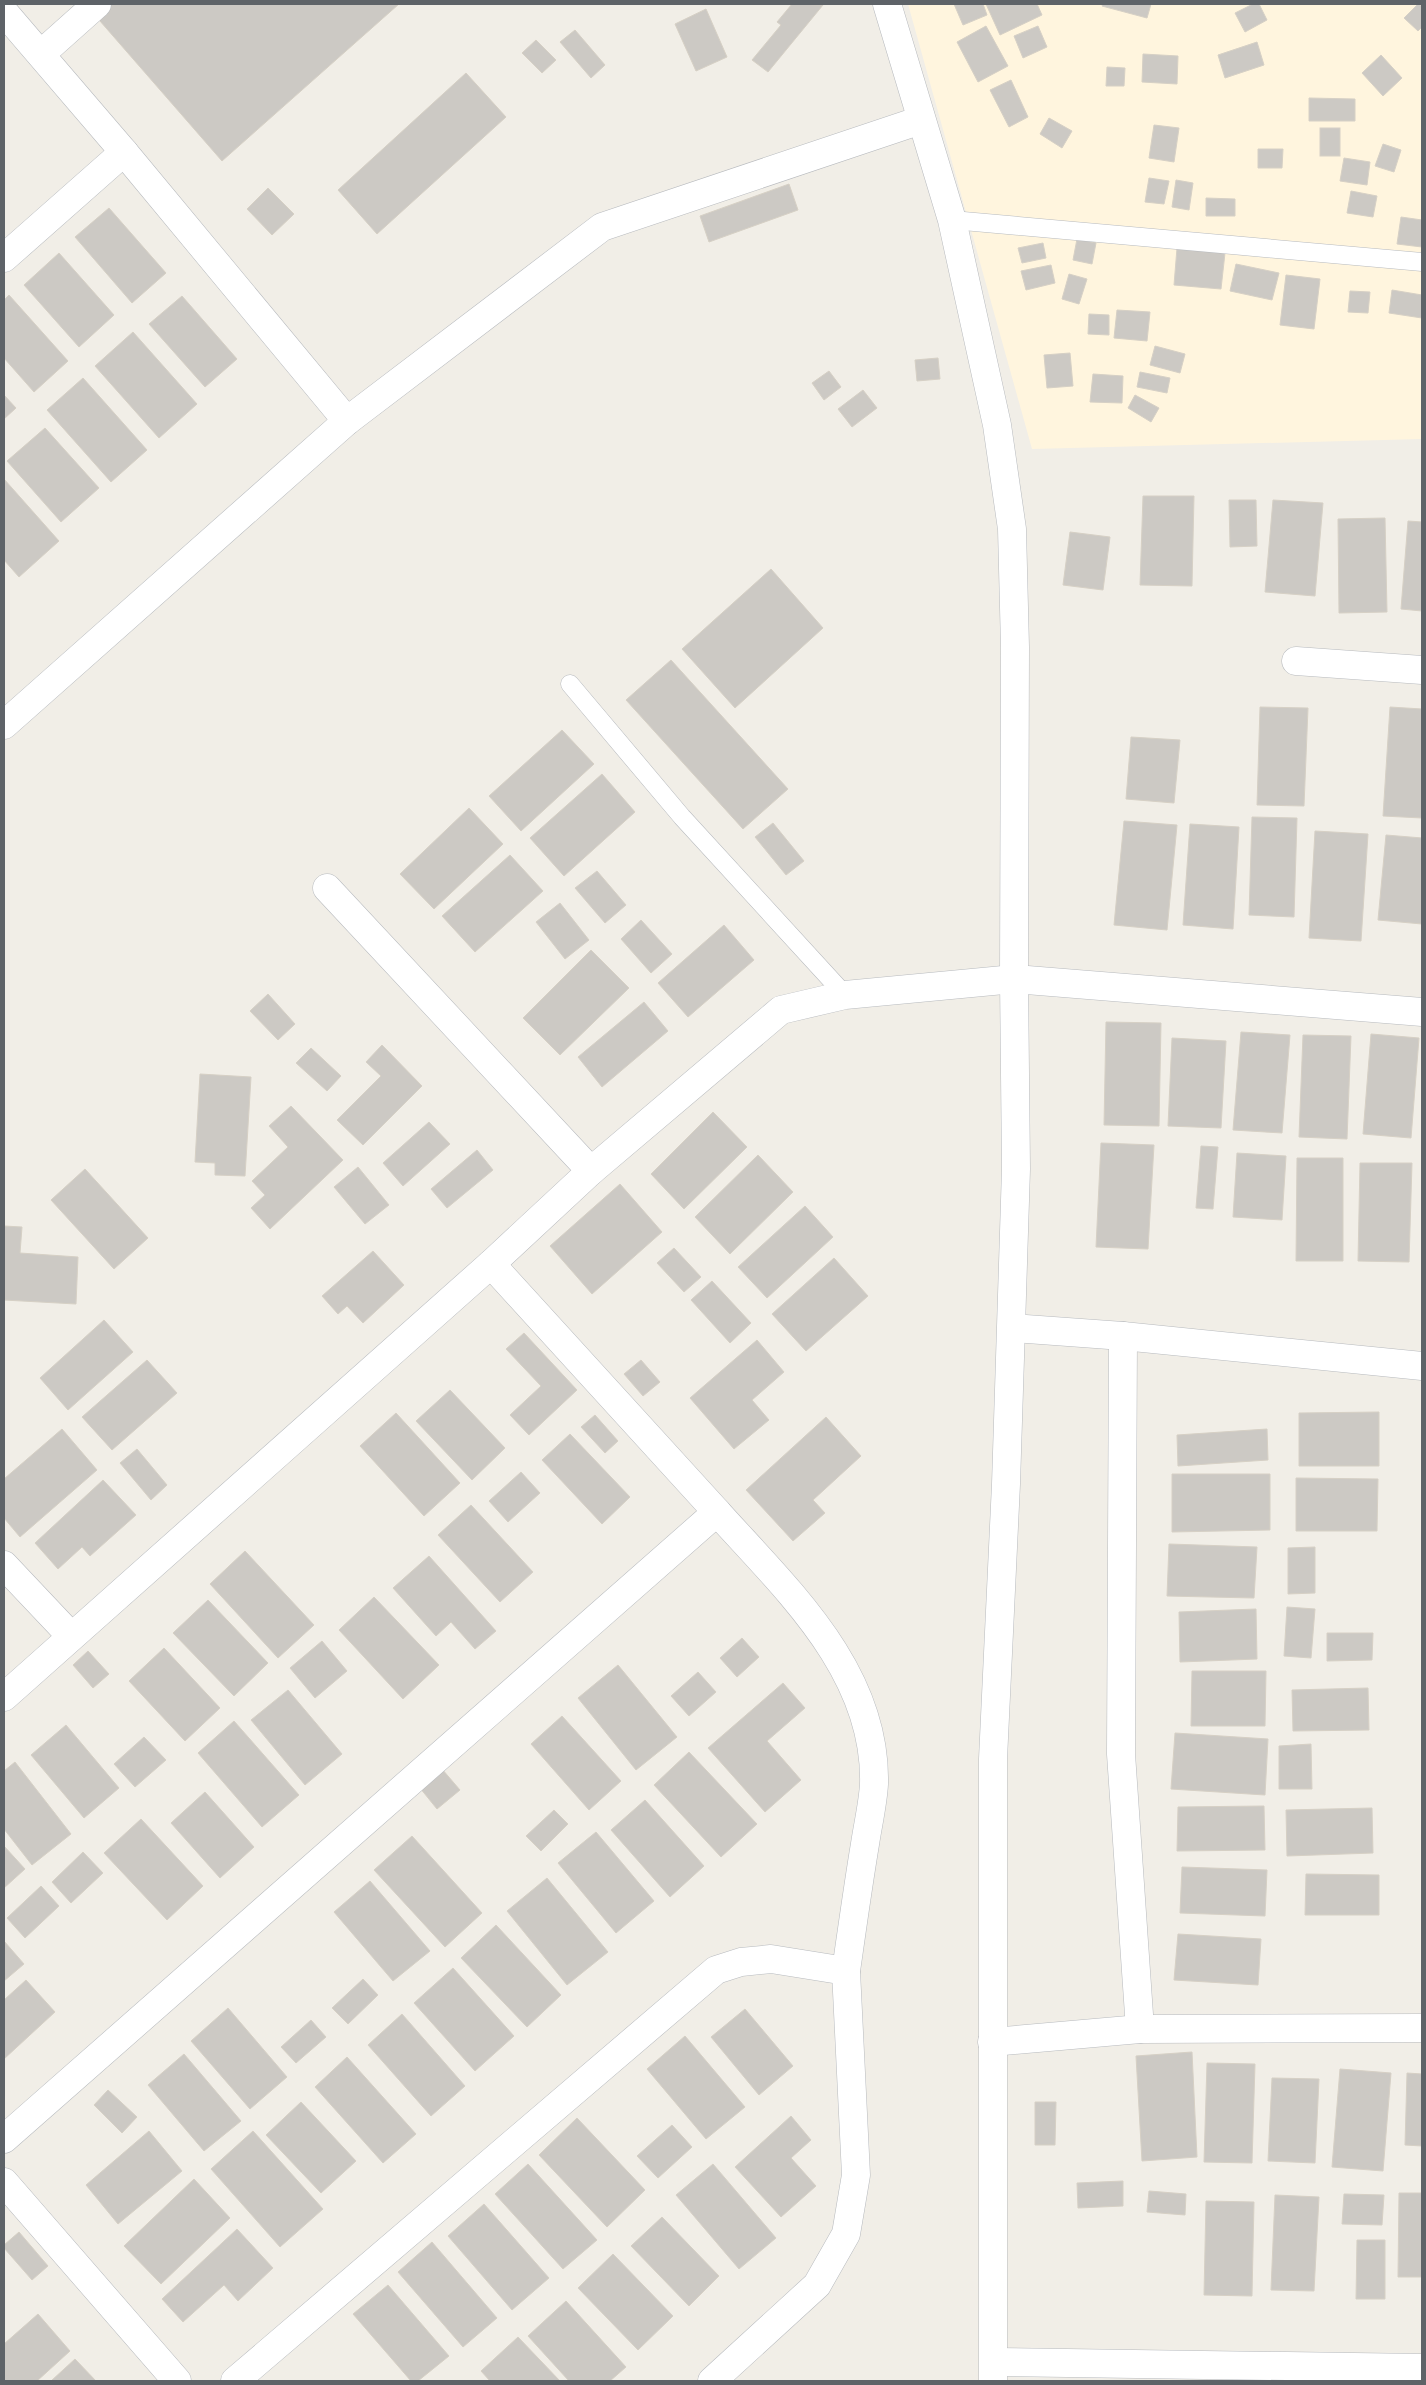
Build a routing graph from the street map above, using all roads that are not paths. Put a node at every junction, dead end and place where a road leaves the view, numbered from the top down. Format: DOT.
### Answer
graph roads {
  1 [pos="97,4"];
  2 [pos="887,4"];
  3 [pos="4,12"];
  4 [pos="41,54"];
  5 [pos="921,120"];
  6 [pos="124,152"];
  7 [pos="952,220"];
  8 [pos="4,258"];
  9 [pos="1422,262"];
  10 [pos="347,421"];
  11 [pos="1296,661"];
  12 [pos="1422,670"];
  13 [pos="570,684"];
  14 [pos="4,725"];
  15 [pos="326,888"];
  16 [pos="1014,980"];
  17 [pos="845,995"];
  18 [pos="1422,1012"];
  19 [pos="591,1171"];
  20 [pos="490,1264"];
  21 [pos="1012,1328"];
  22 [pos="1123,1336"];
  23 [pos="1422,1366"];
  24 [pos="716,1512"];
  25 [pos="4,1565"];
  26 [pos="71,1636"];
  27 [pos="4,1696"];
  28 [pos="846,1971"];
  29 [pos="1422,2028"];
  30 [pos="1140,2029"];
  31 [pos="992,2042"];
  32 [pos="4,2139"];
  33 [pos="4,2182"];
  34 [pos="1422,2368"];
  35 [pos="994,2371"];
  36 [pos="177,2381"];
  37 [pos="235,2381"];
  38 [pos="712,2381"];
  1 -- 4 [label="street"];
  2 -- 5 [label="street"];
  3 -- 4 [label="street"];
  4 -- 6 [label="street"];
  5 -- 7 [label="street"];
  5 -- 10 [label="street"];
  6 -- 8 [label="street"];
  6 -- 10 [label="street"];
  7 -- 9 [label="lane"];
  7 -- 16 [label="street"];
  10 -- 14 [label="street"];
  11 -- 12 [label="street"];
  13 -- 17 [label="lane"];
  15 -- 19 [label="street"];
  16 -- 17 [label="street"];
  16 -- 18 [label="street"];
  16 -- 21 [label="street"];
  17 -- 19 [label="street"];
  19 -- 20 [label="street"];
  20 -- 24 [label="street"];
  20 -- 26 [label="street"];
  21 -- 22 [label="street"];
  21 -- 31 [label="street"];
  22 -- 23 [label="street"];
  22 -- 30 [label="street"];
  24 -- 28 [label="street"];
  24 -- 32 [label="street"];
  25 -- 26 [label="street"];
  26 -- 27 [label="street"];
  28 -- 37 [label="street"];
  28 -- 38 [label="street"];
  29 -- 30 [label="street"];
  30 -- 31 [label="street"];
  31 -- 35 [label="street"];
  33 -- 36 [label="street"];
  34 -- 35 [label="street"];
}
